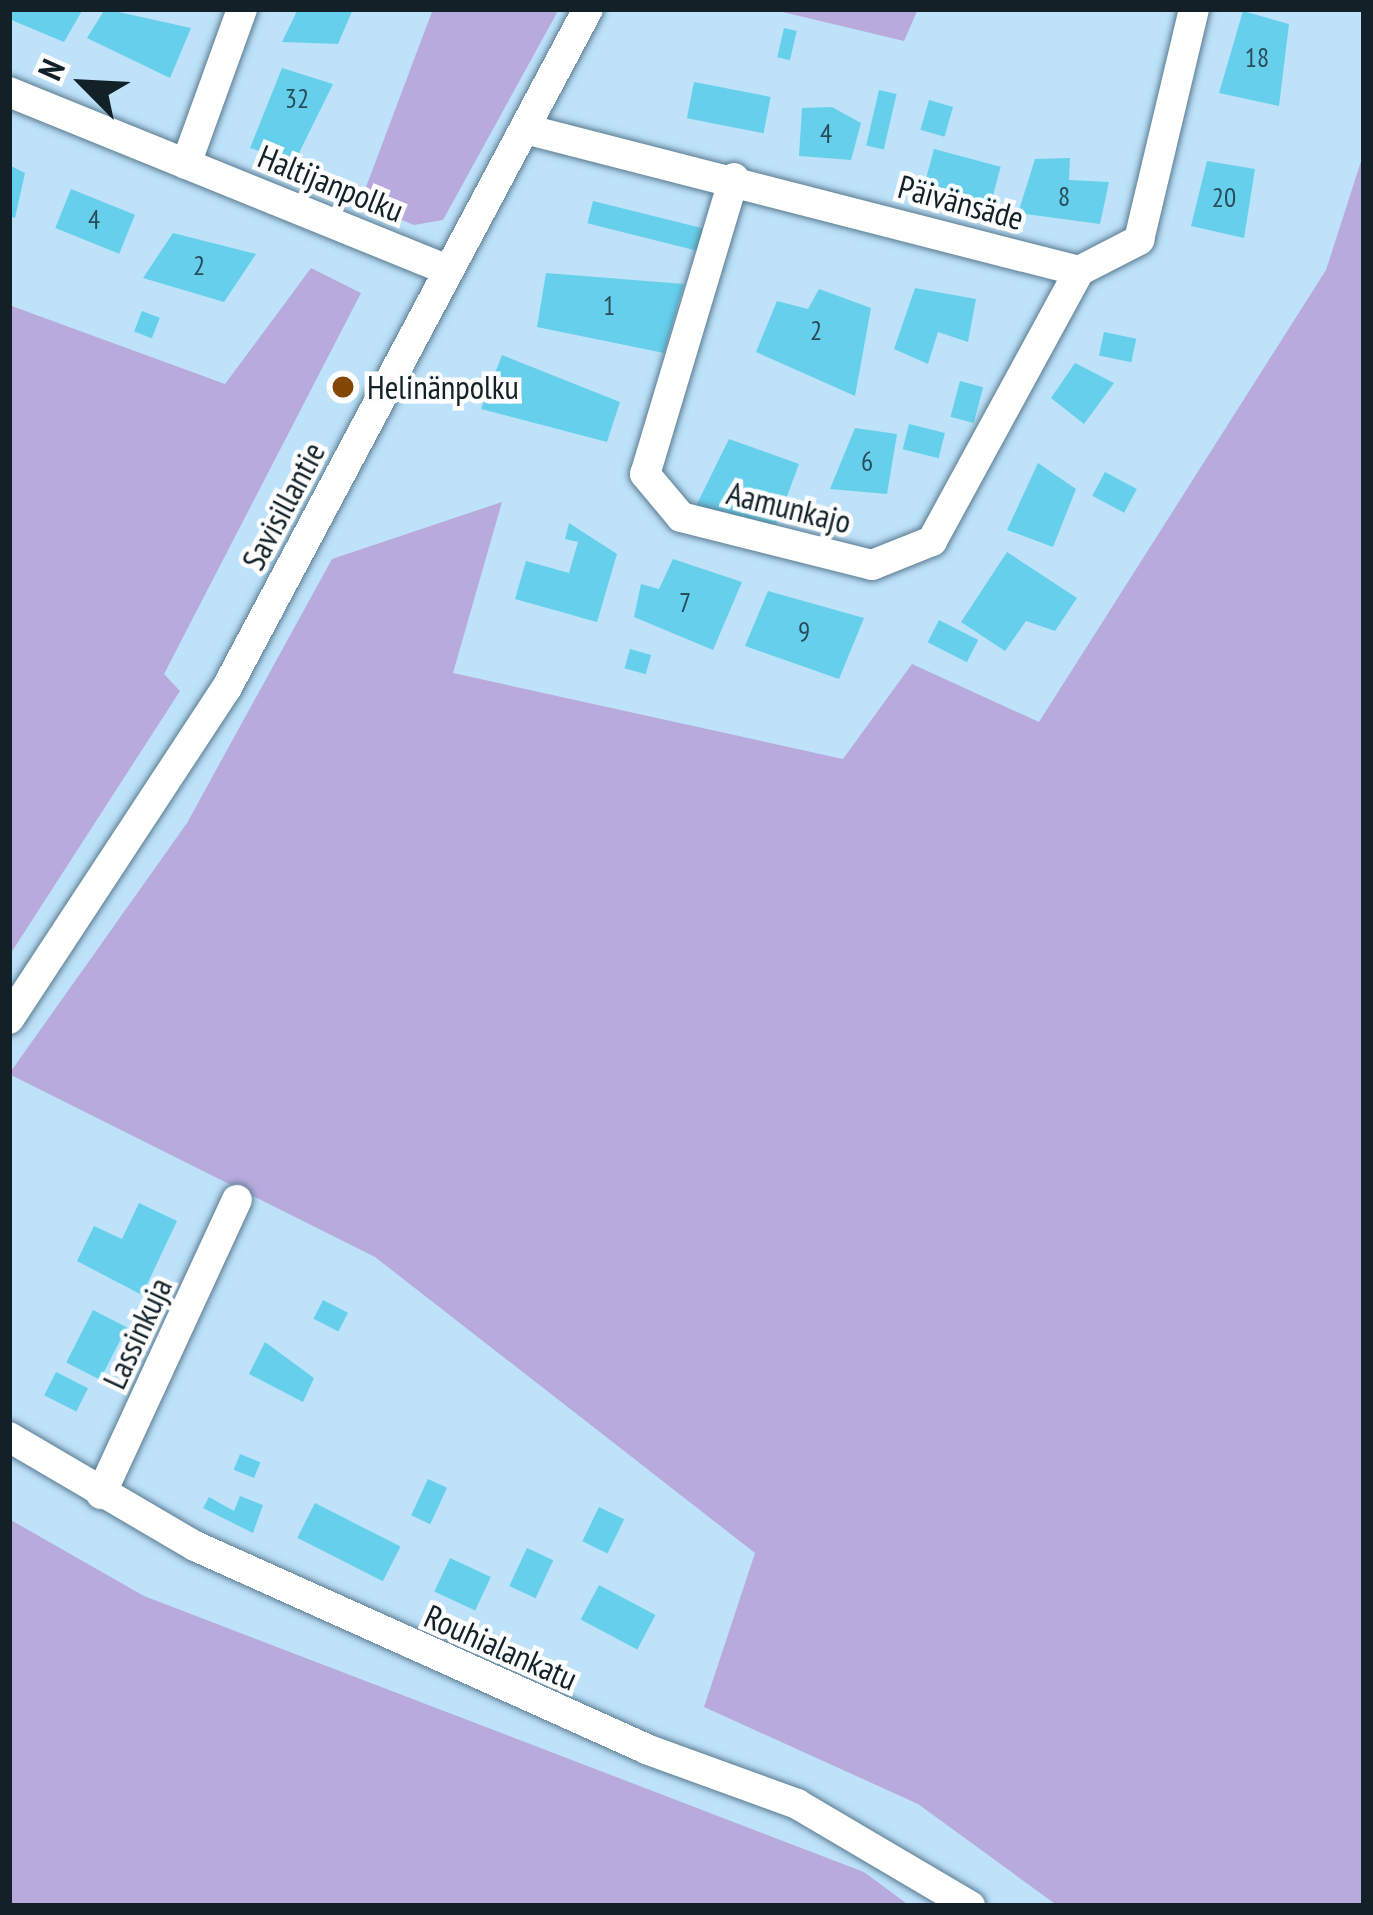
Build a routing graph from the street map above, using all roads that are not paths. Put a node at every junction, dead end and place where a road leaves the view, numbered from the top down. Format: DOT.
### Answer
graph roads {
  1 [pos="242,9"];
  2 [pos="588,9"];
  3 [pos="1194,9"];
  4 [pos="9,92"];
  5 [pos="529,130"];
  6 [pos="186,164"];
  7 [pos="734,178"];
  8 [pos="448,270"];
  9 [pos="1078,271"];
  10 [pos="9,1018"];
  11 [pos="237,1201"];
  12 [pos="9,1437"];
  13 [pos="101,1494"];
  14 [pos="970,1906"];
  1 -- 6 [label="street"];
  2 -- 5 [label="street, Savisillantie"];
  3 -- 9 [label="street"];
  4 -- 6 [label="street, Haltijanpolku"];
  5 -- 7 [label="street, Päivänsäde"];
  5 -- 8 [label="street, Savisillantie"];
  6 -- 8 [label="street, Haltijanpolku"];
  7 -- 9 [label="street, Päivänsäde"];
  7 -- 9 [label="street, Aamunkajo"];
  8 -- 10 [label="street, Savisillantie"];
  11 -- 13 [label="street, Lassinkuja"];
  12 -- 13 [label="street, Rouhialankatu"];
  13 -- 14 [label="street, Rouhialankatu"];
}
